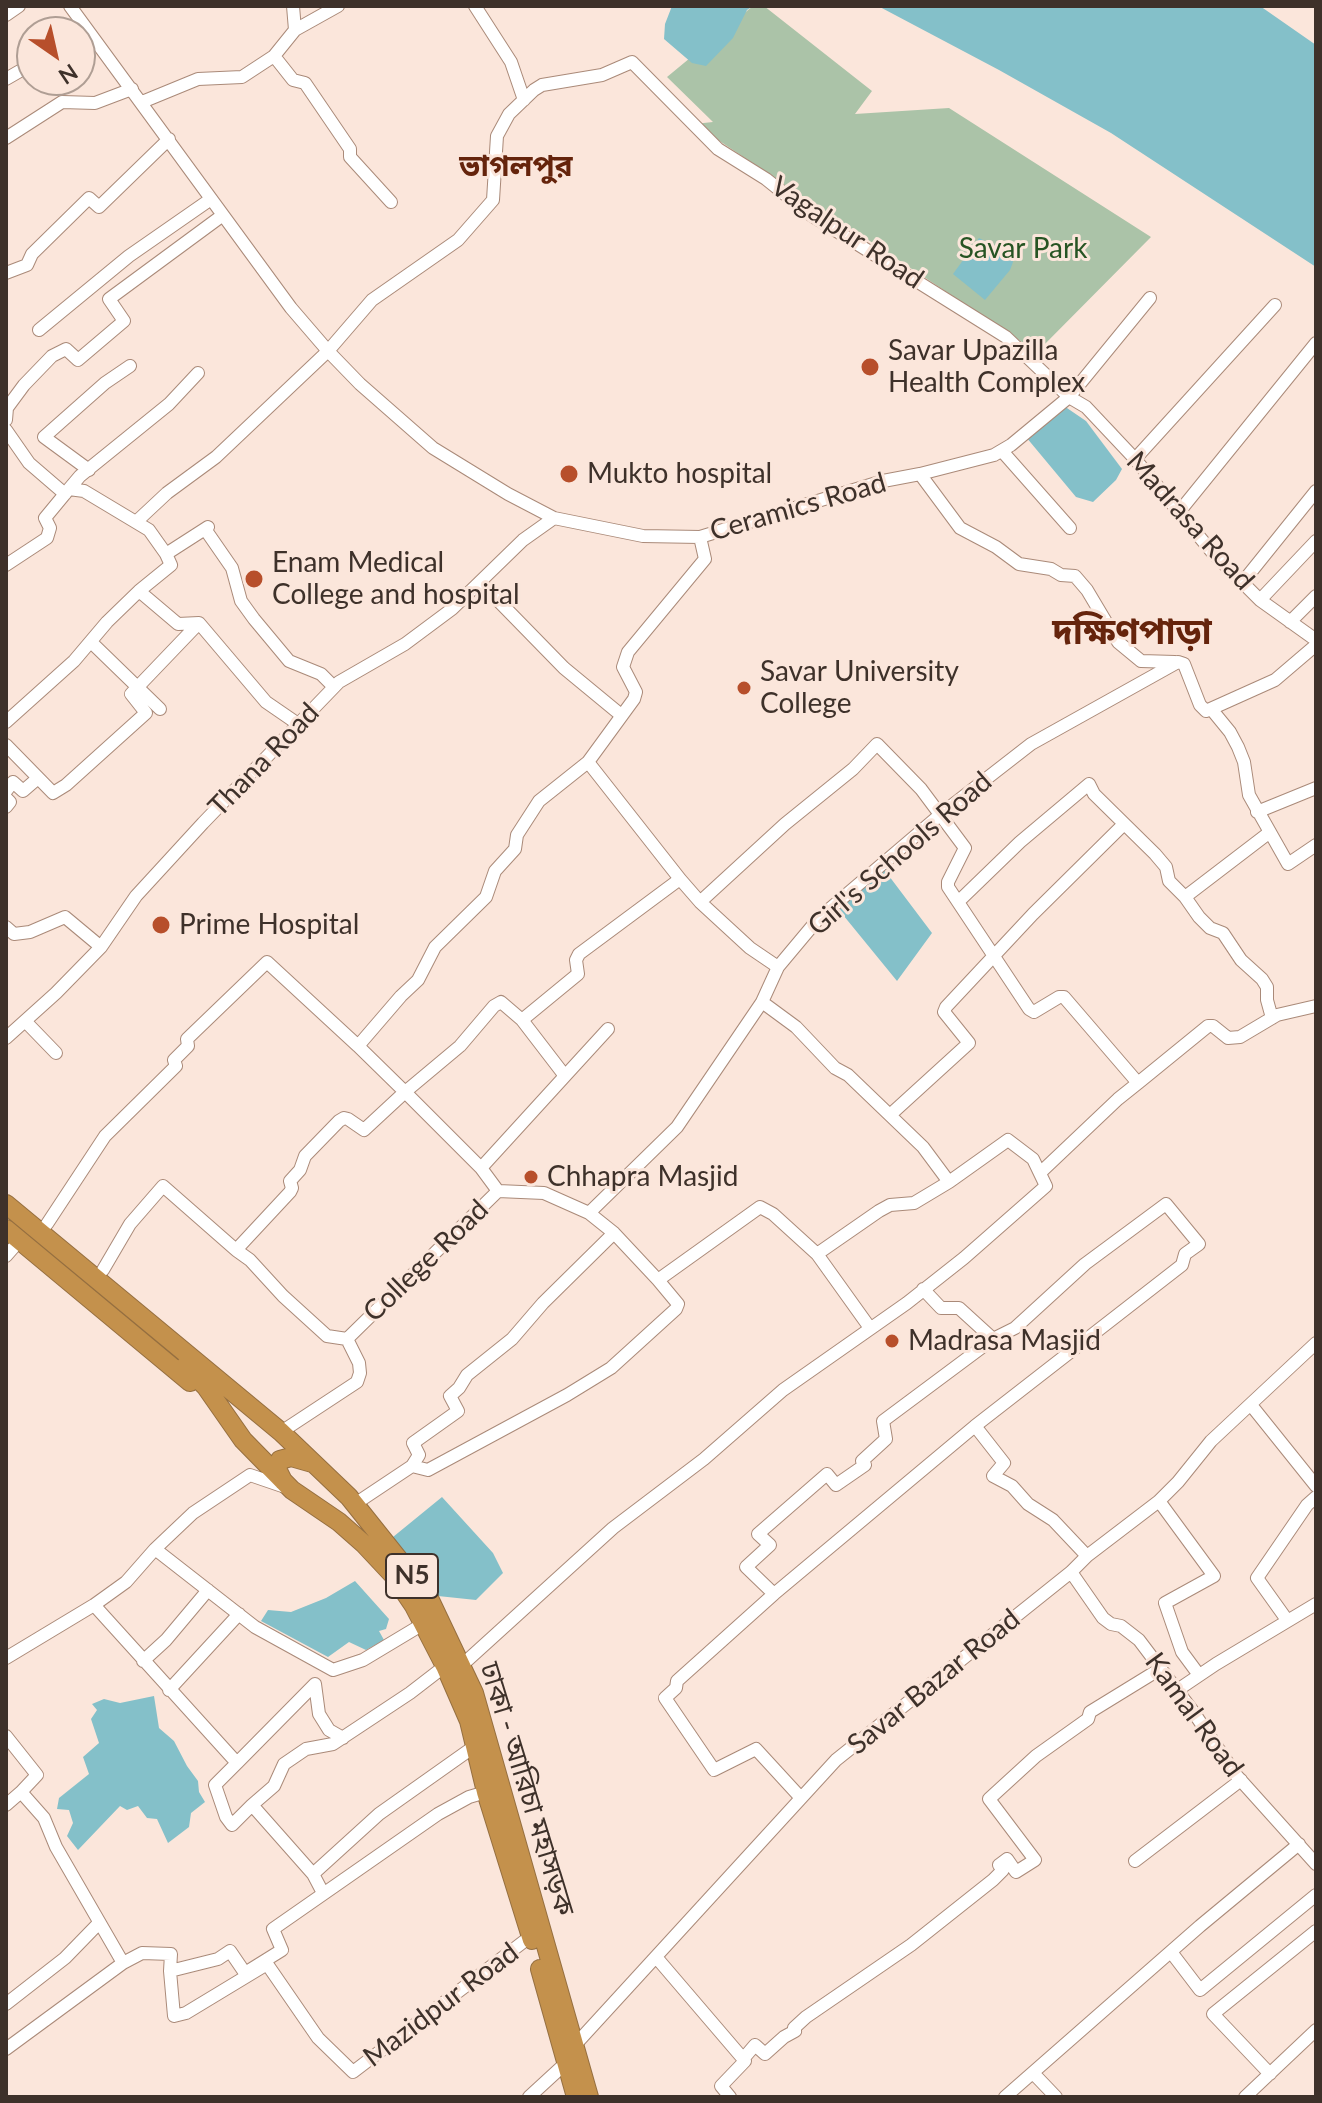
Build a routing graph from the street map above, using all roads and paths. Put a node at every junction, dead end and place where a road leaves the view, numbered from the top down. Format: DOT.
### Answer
graph roads {
  1 [pos="19,6"];
  2 [pos="293,6"];
  3 [pos="338,6"];
  4 [pos="475,6"];
  5 [pos="6,15"];
  6 [pos="295,30"];
  7 [pos="96,47"];
  8 [pos="274,56"];
  9 [pos="132,89"];
  10 [pos="524,100"];
  11 [pos="142,102"];
  12 [pos="6,138"];
  13 [pos="169,139"];
  14 [pos="211,199"];
  15 [pos="391,202"];
  16 [pos="223,215"];
  17 [pos="6,273"];
  18 [pos="1150,298"];
  19 [pos="1275,305"];
  20 [pos="39,330"];
  21 [pos="1316,343"];
  22 [pos="328,351"];
  23 [pos="130,366"];
  24 [pos="198,373"];
  25 [pos="1069,397"];
  26 [pos="6,420"];
  27 [pos="8,439"];
  28 [pos="1002,451"];
  29 [pos="1135,459"];
  30 [pos="89,470"];
  31 [pos="920,474"];
  32 [pos="67,491"];
  33 [pos="1316,491"];
  34 [pos="1179,512"];
  35 [pos="554,518"];
  36 [pos="136,522"];
  37 [pos="1070,528"];
  38 [pos="700,537"];
  39 [pos="1316,541"];
  40 [pos="166,554"];
  41 [pos="6,565"];
  42 [pos="480,582"];
  43 [pos="1242,583"];
  44 [pos="139,591"];
  45 [pos="1316,596"];
  46 [pos="1260,600"];
  47 [pos="1290,622"];
  48 [pos="199,623"];
  49 [pos="91,642"];
  50 [pos="1316,642"];
  51 [pos="1178,662"];
  52 [pos="334,687"];
  53 [pos="137,688"];
  54 [pos="160,709"];
  55 [pos="1212,710"];
  56 [pos="621,715"];
  57 [pos="6,722"];
  58 [pos="298,724"];
  59 [pos="6,745"];
  60 [pos="588,762"];
  61 [pos="38,778"];
  62 [pos="1316,788"];
  63 [pos="6,791"];
  64 [pos="6,798"];
  65 [pos="6,807"];
  66 [pos="1257,812"];
  67 [pos="941,814"];
  68 [pos="1124,824"];
  69 [pos="1270,832"];
  70 [pos="1316,845"];
  71 [pos="680,879"];
  72 [pos="1185,897"];
  73 [pos="700,902"];
  74 [pos="958,902"];
  75 [pos="6,927"];
  76 [pos="101,947"];
  77 [pos="993,954"];
  78 [pos="778,967"];
  79 [pos="762,1002"];
  80 [pos="1316,1006"];
  81 [pos="1272,1018"];
  82 [pos="522,1020"];
  83 [pos="25,1021"];
  84 [pos="608,1029"];
  85 [pos="6,1038"];
  86 [pos="358,1046"];
  87 [pos="56,1053"];
  88 [pos="565,1076"];
  89 [pos="1138,1083"];
  90 [pos="405,1092"];
  91 [pos="890,1115"];
  92 [pos="481,1168"];
  93 [pos="1041,1172"];
  94 [pos="949,1182"];
  95 [pos="6,1190"];
  96 [pos="498,1191"];
  97 [pos="6,1204"];
  98 [pos="589,1213"];
  99 [pos="6,1216"];
  100 [pos="47,1224"];
  101 [pos="614,1233"];
  102 [pos="13,1235"];
  103 [pos="236,1250"];
  104 [pos="817,1254"];
  105 [pos="6,1256"];
  106 [pos="103,1270"];
  107 [pos="658,1280"];
  108 [pos="923,1289"];
  109 [pos="870,1328"];
  110 [pos="347,1339"];
  111 [pos="993,1339"];
  112 [pos="1316,1343"];
  113 [pos="1251,1405"];
  114 [pos="222,1411"];
  115 [pos="273,1424"];
  116 [pos="975,1426"];
  117 [pos="243,1440"];
  118 [pos="316,1465"];
  119 [pos="412,1466"];
  120 [pos="288,1486"];
  121 [pos="1316,1486"];
  122 [pos="1316,1497"];
  123 [pos="1159,1501"];
  124 [pos="355,1504"];
  125 [pos="155,1549"];
  126 [pos="1087,1556"];
  127 [pos="1071,1572"];
  128 [pos="208,1590"];
  129 [pos="774,1594"];
  130 [pos="1316,1604"];
  131 [pos="94,1605"];
  132 [pos="239,1614"];
  133 [pos="1287,1620"];
  134 [pos="423,1624"];
  135 [pos="6,1658"];
  136 [pos="143,1661"];
  137 [pos="453,1666"];
  138 [pos="1160,1669"];
  139 [pos="1199,1675"];
  140 [pos="169,1690"];
  141 [pos="1176,1691"];
  142 [pos="6,1736"];
  143 [pos="343,1738"];
  144 [pos="475,1746"];
  145 [pos="237,1763"];
  146 [pos="1241,1780"];
  147 [pos="21,1792"];
  148 [pos="486,1792"];
  149 [pos="801,1798"];
  150 [pos="6,1805"];
  151 [pos="252,1805"];
  152 [pos="1299,1844"];
  153 [pos="1135,1861"];
  154 [pos="1316,1864"];
  155 [pos="313,1874"];
  156 [pos="323,1893"];
  157 [pos="1316,1895"];
  158 [pos="99,1923"];
  159 [pos="1316,1931"];
  160 [pos="531,1936"];
  161 [pos="1171,1952"];
  162 [pos="656,1957"];
  163 [pos="123,1963"];
  164 [pos="170,1971"];
  165 [pos="6,2004"];
  166 [pos="1316,2030"];
  167 [pos="575,2045"];
  168 [pos="6,2049"];
  169 [pos="743,2059"];
  170 [pos="566,2063"];
  171 [pos="1034,2074"];
  172 [pos="1270,2074"];
  173 [pos="529,2097"];
  174 [pos="576,2097"];
  175 [pos="589,2097"];
  176 [pos="730,2097"];
  177 [pos="1005,2097"];
  178 [pos="1056,2097"];
  179 [pos="1245,2097"];
  1 -- 5 [label="street"];
  2 -- 6 [label="street"];
  3 -- 6 [label="street"];
  4 -- 10 [label="street"];
  6 -- 8 [label="street"];
  7 -- 9 [label="street, Ceramics Road"];
  8 -- 11 [label="street"];
  8 -- 15 [label="street"];
  9 -- 11 [label="street, Ceramics Road"];
  9 -- 12 [label="street"];
  10 -- 22 [label="street"];
  10 -- 25 [label="street, Vagalpur Road"];
  11 -- 13 [label="street, Ceramics Road"];
  13 -- 14 [label="street, Ceramics Road"];
  13 -- 17 [label="street"];
  14 -- 16 [label="street, Ceramics Road"];
  14 -- 20 [label="street"];
  16 -- 22 [label="street, Ceramics Road"];
  16 -- 26 [label="street"];
  18 -- 25 [label="street, Ceramics Road"];
  19 -- 29 [label="street"];
  21 -- 34 [label="street"];
  22 -- 35 [label="street, Ceramics Road"];
  22 -- 36 [label="street"];
  23 -- 30 [label="street"];
  24 -- 30 [label="street"];
  25 -- 28 [label="street, Ceramics Road"];
  25 -- 29 [label="street, Madrasa Road"];
  27 -- 32 [label="street"];
  28 -- 31 [label="street, Ceramics Road"];
  28 -- 37 [label="street"];
  29 -- 34 [label="street, Madrasa Road"];
  30 -- 32 [label="street"];
  31 -- 38 [label="street, Ceramics Road"];
  31 -- 51 [label="street"];
  32 -- 36 [label="street"];
  32 -- 41 [label="street"];
  33 -- 43 [label="street"];
  34 -- 43 [label="street, Madrasa Road"];
  35 -- 38 [label="street, Ceramics Road"];
  35 -- 42 [label="street, Thana Road"];
  36 -- 40 [label="street"];
  38 -- 56 [label="street"];
  39 -- 46 [label="street"];
  40 -- 44 [label="street"];
  40 -- 52 [label="street"];
  42 -- 52 [label="street, Thana Road"];
  42 -- 56 [label="street"];
  43 -- 46 [label="street, Madrasa Road"];
  44 -- 48 [label="street"];
  44 -- 57 [label="street"];
  45 -- 47 [label="street"];
  46 -- 47 [label="street, Madrasa Road"];
  47 -- 50 [label="street, Madrasa Road"];
  48 -- 53 [label="street"];
  48 -- 58 [label="street"];
  49 -- 53 [label="street"];
  50 -- 55 [label="street"];
  51 -- 55 [label="street"];
  51 -- 67 [label="street, Girl's Schools Road"];
  52 -- 58 [label="street, Thana Road"];
  53 -- 54 [label="street"];
  53 -- 61 [label="street"];
  55 -- 66 [label="street"];
  56 -- 60 [label="street"];
  58 -- 76 [label="street, Thana Road"];
  59 -- 61 [label="street"];
  60 -- 71 [label="street"];
  60 -- 86 [label="street"];
  61 -- 63 [label="street"];
  62 -- 66 [label="street"];
  64 -- 65 [label="street"];
  66 -- 69 [label="street"];
  67 -- 73 [label="street"];
  67 -- 74 [label="street"];
  67 -- 78 [label="street, Girl's Schools Road"];
  68 -- 72 [label="street"];
  68 -- 74 [label="street"];
  68 -- 77 [label="street"];
  69 -- 70 [label="street"];
  69 -- 72 [label="street"];
  71 -- 73 [label="street"];
  71 -- 82 [label="street"];
  72 -- 81 [label="street"];
  73 -- 78 [label="street"];
  74 -- 77 [label="street"];
  75 -- 76 [label="street"];
  76 -- 83 [label="street, Thana Road"];
  77 -- 89 [label="street"];
  77 -- 91 [label="street"];
  78 -- 79 [label="street, Girl's Schools Road"];
  79 -- 91 [label="street"];
  79 -- 98 [label="street, Girl's Schools Road"];
  80 -- 81 [label="street"];
  81 -- 89 [label="street"];
  82 -- 88 [label="street"];
  82 -- 90 [label="street"];
  83 -- 85 [label="street, Thana Road"];
  83 -- 87 [label="street"];
  84 -- 88 [label="street, College Road"];
  86 -- 90 [label="street"];
  86 -- 100 [label="street"];
  88 -- 92 [label="street, College Road"];
  89 -- 93 [label="street"];
  90 -- 92 [label="street"];
  90 -- 103 [label="street"];
  91 -- 94 [label="street"];
  92 -- 96 [label="street, College Road"];
  93 -- 94 [label="street"];
  93 -- 108 [label="street"];
  94 -- 104 [label="street"];
  95 -- 100 [label="highway"];
  96 -- 98 [label="street"];
  96 -- 110 [label="street, College Road"];
  97 -- 115 [label="highway, ঢাকা - আরিচা মহাসড়ক / N5"];
  98 -- 101 [label="street"];
  99 -- 114 [label="highway, ঢাকা - আরিচা মহাসড়ক / N5"];
  100 -- 106 [label="highway"];
  101 -- 107 [label="street"];
  101 -- 119 [label="street"];
  102 -- 105 [label="street"];
  102 -- 114 [label="highway"];
  103 -- 106 [label="street"];
  103 -- 110 [label="street"];
  104 -- 107 [label="street"];
  104 -- 109 [label="street"];
  106 -- 115 [label="highway"];
  107 -- 119 [label="street"];
  108 -- 109 [label="street"];
  108 -- 111 [label="street"];
  109 -- 137 [label="street"];
  110 -- 115 [label="street, College Road"];
  111 -- 116 [label="street"];
  111 -- 129 [label="street"];
  112 -- 113 [label="street, Savar Bazar Road"];
  113 -- 121 [label="street"];
  113 -- 123 [label="street, Savar Bazar Road"];
  114 -- 117 [label="highway, ঢাকা - আরিচা মহাসড়ক / N5"];
  115 -- 117 [label="highway"];
  115 -- 118 [label="highway, ঢাকা - আরিচা মহাসড়ক / N5"];
  116 -- 126 [label="street"];
  116 -- 129 [label="street"];
  117 -- 120 [label="highway, ঢাকা - আরিচা মহাসড়ক / N5"];
  118 -- 120 [label="highway"];
  118 -- 124 [label="highway, ঢাকা - আরিচা মহাসড়ক / N5"];
  119 -- 124 [label="street"];
  120 -- 125 [label="street"];
  120 -- 134 [label="highway, ঢাকা - আরিচা মহাসড়ক / N5"];
  122 -- 133 [label="street"];
  123 -- 126 [label="street, Savar Bazar Road"];
  123 -- 139 [label="street"];
  124 -- 137 [label="highway, ঢাকা - আরিচা মহাসড়ক / N5"];
  125 -- 128 [label="street"];
  125 -- 131 [label="street"];
  126 -- 127 [label="street, Savar Bazar Road"];
  127 -- 138 [label="street, Kamal Road"];
  127 -- 149 [label="street, Savar Bazar Road"];
  128 -- 132 [label="street"];
  128 -- 136 [label="street"];
  129 -- 149 [label="street"];
  130 -- 133 [label="street"];
  131 -- 135 [label="street"];
  131 -- 136 [label="street"];
  132 -- 134 [label="street"];
  132 -- 140 [label="street"];
  133 -- 139 [label="street"];
  134 -- 137 [label="highway, ঢাকা - আরিচা মহাসড়ক / N5"];
  136 -- 140 [label="street"];
  137 -- 143 [label="street"];
  137 -- 144 [label="highway, ঢাকা - আরিচা মহাসড়ক / N5"];
  137 -- 167 [label="highway, ঢাকা - আরিচা মহাসড়ক / N5"];
  138 -- 141 [label="street, Kamal Road"];
  138 -- 169 [label="street"];
  139 -- 141 [label="street"];
  140 -- 145 [label="street"];
  141 -- 146 [label="street, Kamal Road"];
  142 -- 147 [label="street"];
  143 -- 145 [label="street"];
  143 -- 151 [label="street"];
  144 -- 148 [label="highway, ঢাকা - আরিচা মহাসড়ক / N5"];
  144 -- 155 [label="street"];
  145 -- 151 [label="street"];
  146 -- 152 [label="street, Kamal Road"];
  146 -- 153 [label="street"];
  147 -- 150 [label="street"];
  147 -- 158 [label="street"];
  148 -- 156 [label="street"];
  148 -- 160 [label="highway, ঢাকা - আরিচা মহাসড়ক / N5"];
  149 -- 162 [label="street, Savar Bazar Road"];
  151 -- 155 [label="street"];
  152 -- 154 [label="street, Kamal Road"];
  152 -- 161 [label="street"];
  155 -- 156 [label="street"];
  156 -- 164 [label="street"];
  157 -- 161 [label="street"];
  158 -- 163 [label="street"];
  158 -- 165 [label="street"];
  159 -- 172 [label="street"];
  160 -- 164 [label="street, Mazidpur Road"];
  160 -- 170 [label="highway, ঢাকা - আরিচা মহাসড়ক / N5"];
  161 -- 171 [label="street"];
  162 -- 167 [label="street, Savar Bazar Road"];
  162 -- 169 [label="street"];
  163 -- 164 [label="street"];
  163 -- 168 [label="street"];
  166 -- 172 [label="street"];
  167 -- 175 [label="highway, ঢাকা - আরিচা মহাসড়ক / N5"];
  169 -- 176 [label="street"];
  170 -- 173 [label="street"];
  170 -- 174 [label="highway, ঢাকা - আরিচা মহাসড়ক / N5"];
  171 -- 177 [label="street"];
  171 -- 178 [label="street"];
  172 -- 179 [label="street"];
}
